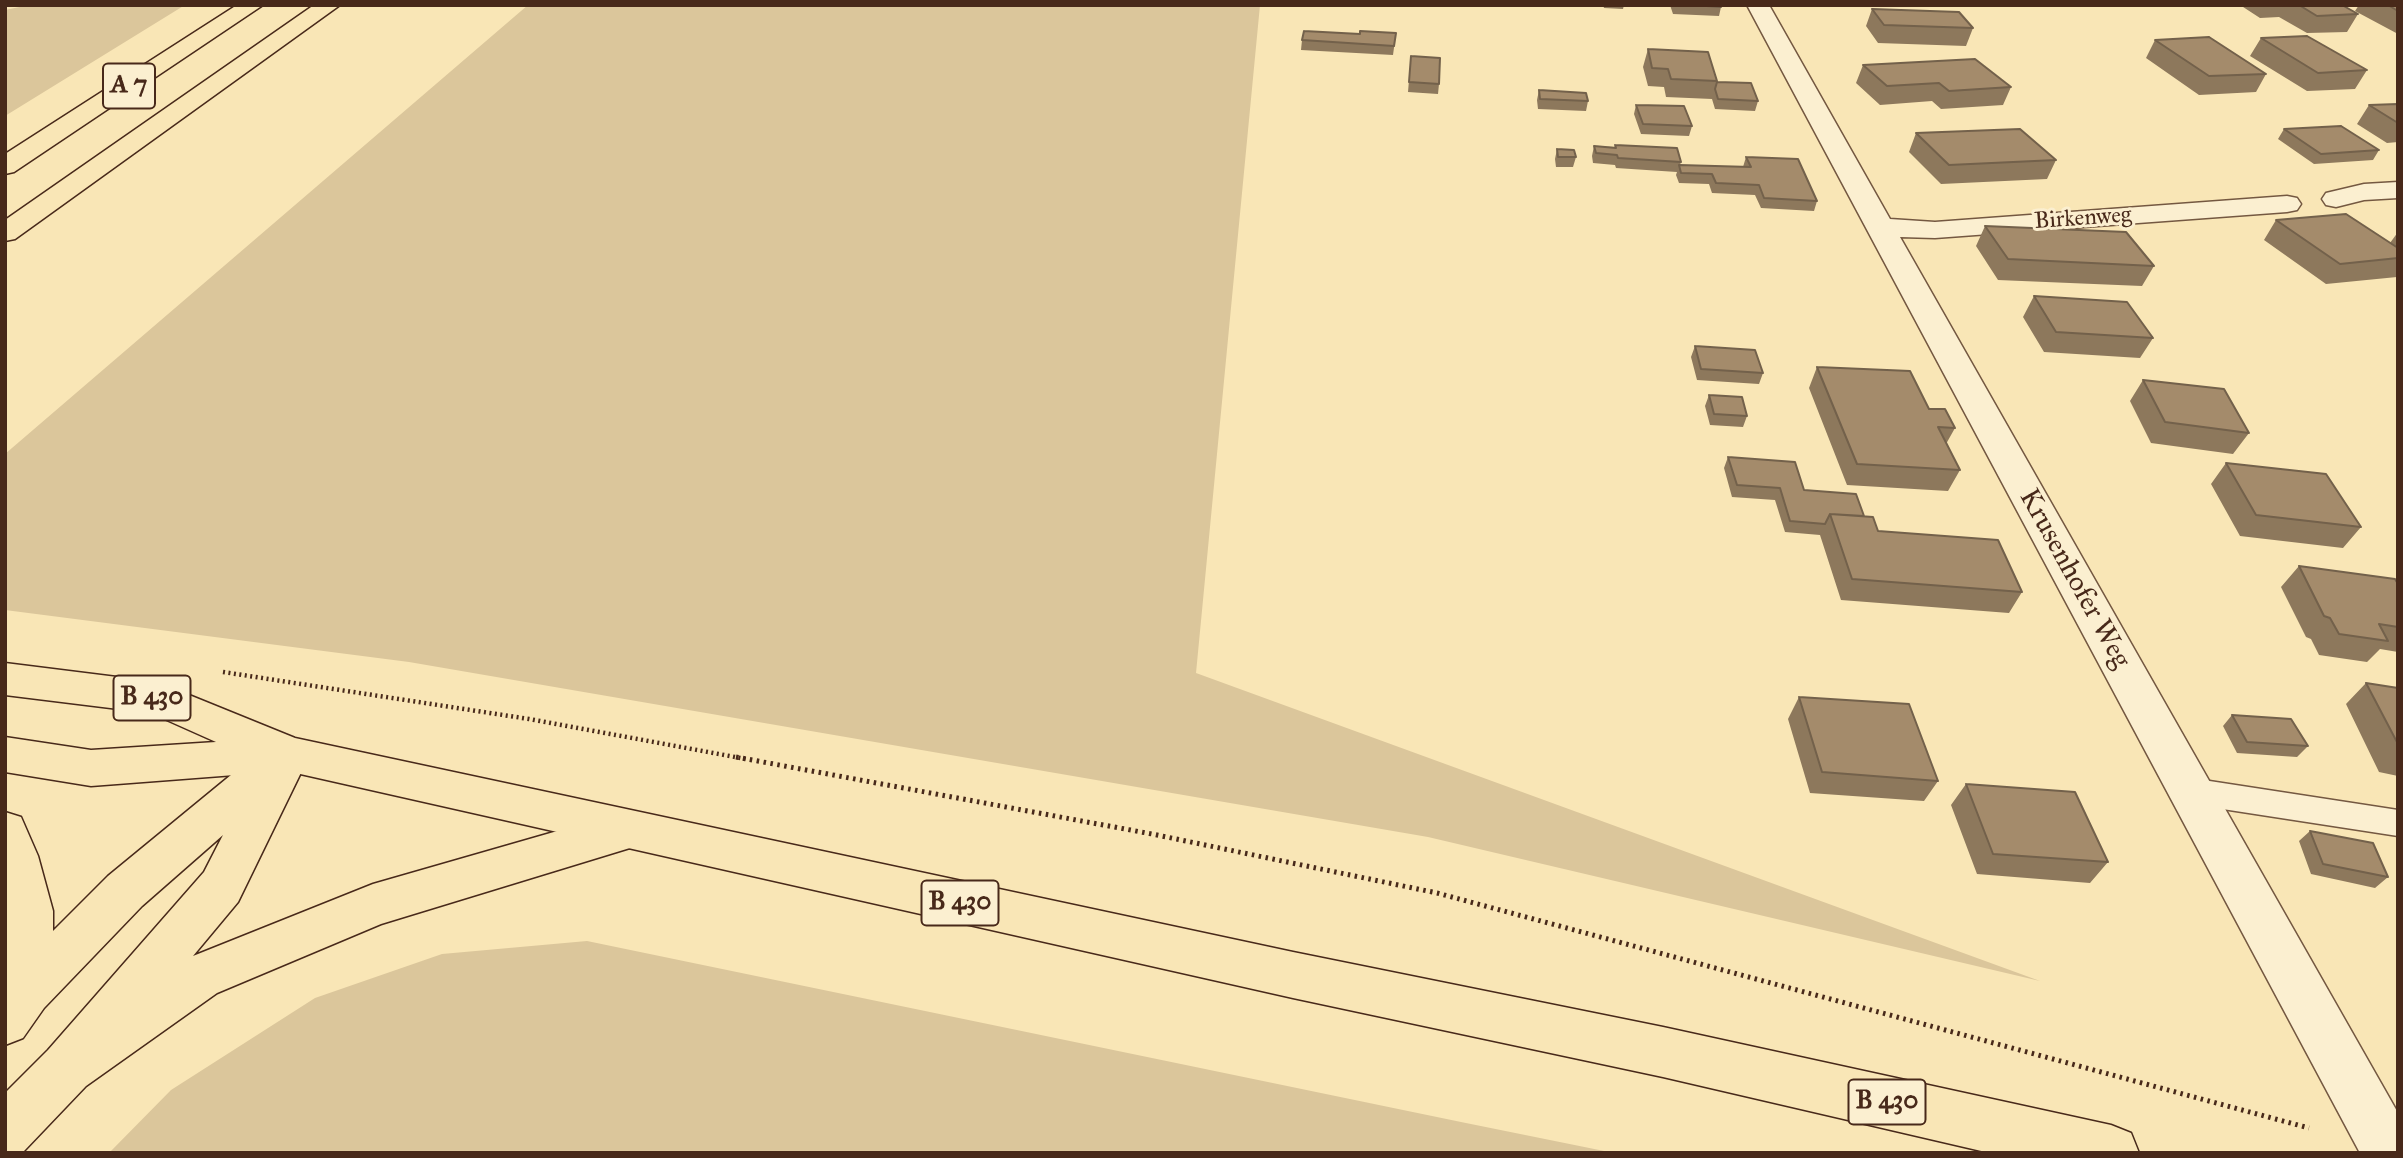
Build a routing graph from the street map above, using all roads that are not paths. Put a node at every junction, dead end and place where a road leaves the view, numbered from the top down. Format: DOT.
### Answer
graph roads {
  1 [pos="252,5"];
  2 [pos="329,5"];
  3 [pos="1758,5"];
  4 [pos="5,166"];
  5 [pos="2398,190"];
  6 [pos="2336,199"];
  7 [pos="2287,204"];
  8 [pos="1879,227"];
  9 [pos="5,233"];
  10 [pos="5,679"];
  11 [pos="5,754"];
  12 [pos="288,754"];
  13 [pos="2190,791"];
  14 [pos="2398,822"];
  15 [pos="5,831"];
  16 [pos="627,831"];
  17 [pos="15,1006"];
  18 [pos="67,1068"];
  19 [pos="5,1132"];
  20 [pos="2388,1151"];
  21 [pos="2112,1153"];
  1 -- 4 [label="main road, A 7"];
  2 -- 9 [label="main road, A 7"];
  3 -- 8 [label="street, Krusenhofer Weg"];
  5 -- 6 [label="street"];
  7 -- 8 [label="street, Birkenweg"];
  8 -- 13 [label="street, Krusenhofer Weg"];
  10 -- 12 [label="main road, B 430"];
  11 -- 12 [label="main road, B 430"];
  12 -- 16 [label="main road, B 430"];
  12 -- 17 [label="main road"];
  12 -- 18 [label="main road"];
  13 -- 14 [label="lane"];
  13 -- 20 [label="street, Krusenhofer Weg"];
  15 -- 17 [label="main road"];
  16 -- 18 [label="main road"];
  16 -- 21 [label="main road, B 430"];
  18 -- 19 [label="main road"];
}
